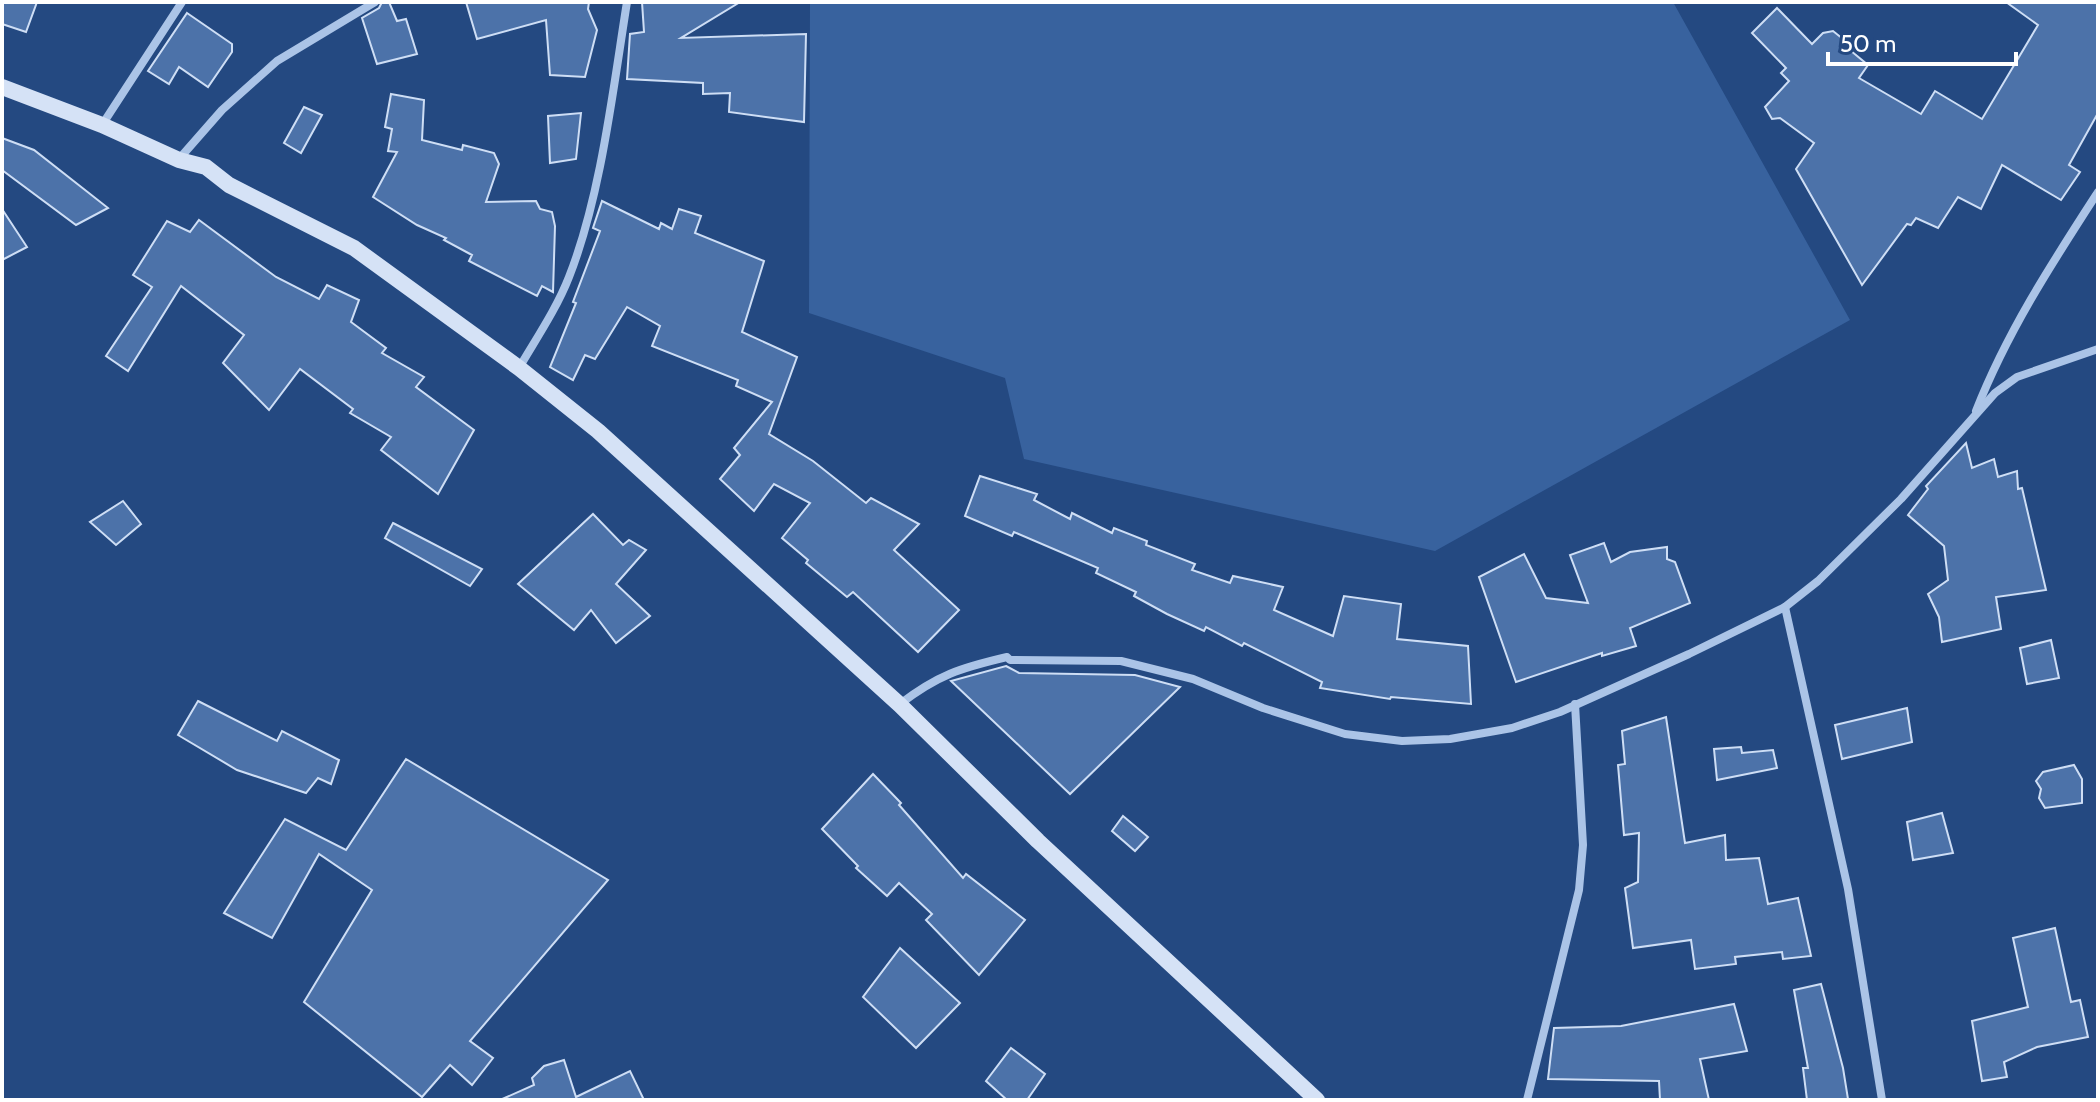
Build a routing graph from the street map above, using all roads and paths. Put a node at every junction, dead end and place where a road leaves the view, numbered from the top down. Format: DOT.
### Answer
graph roads {
  1 [pos="182,2"];
  2 [pos="375,2"];
  3 [pos="627,2"];
  4 [pos="2,87"];
  5 [pos="102,125"];
  6 [pos="179,160"];
  7 [pos="2098,192"];
  8 [pos="2098,349"];
  9 [pos="519,368"];
  10 [pos="1974,415"];
  11 [pos="1785,607"];
  12 [pos="1575,704"];
  13 [pos="900,705"];
  14 [pos="1317,1100"];
  15 [pos="1527,1100"];
  16 [pos="1882,1100"];
  1 -- 5 [label="street"];
  2 -- 6 [label="street"];
  3 -- 9 [label="street"];
  4 -- 5 [label="street"];
  5 -- 6 [label="street"];
  6 -- 9 [label="street"];
  7 -- 10 [label="street"];
  8 -- 10 [label="street"];
  9 -- 13 [label="street"];
  10 -- 11 [label="street"];
  11 -- 12 [label="street"];
  11 -- 16 [label="street"];
  12 -- 13 [label="street"];
  12 -- 15 [label="street"];
  13 -- 14 [label="street"];
}
